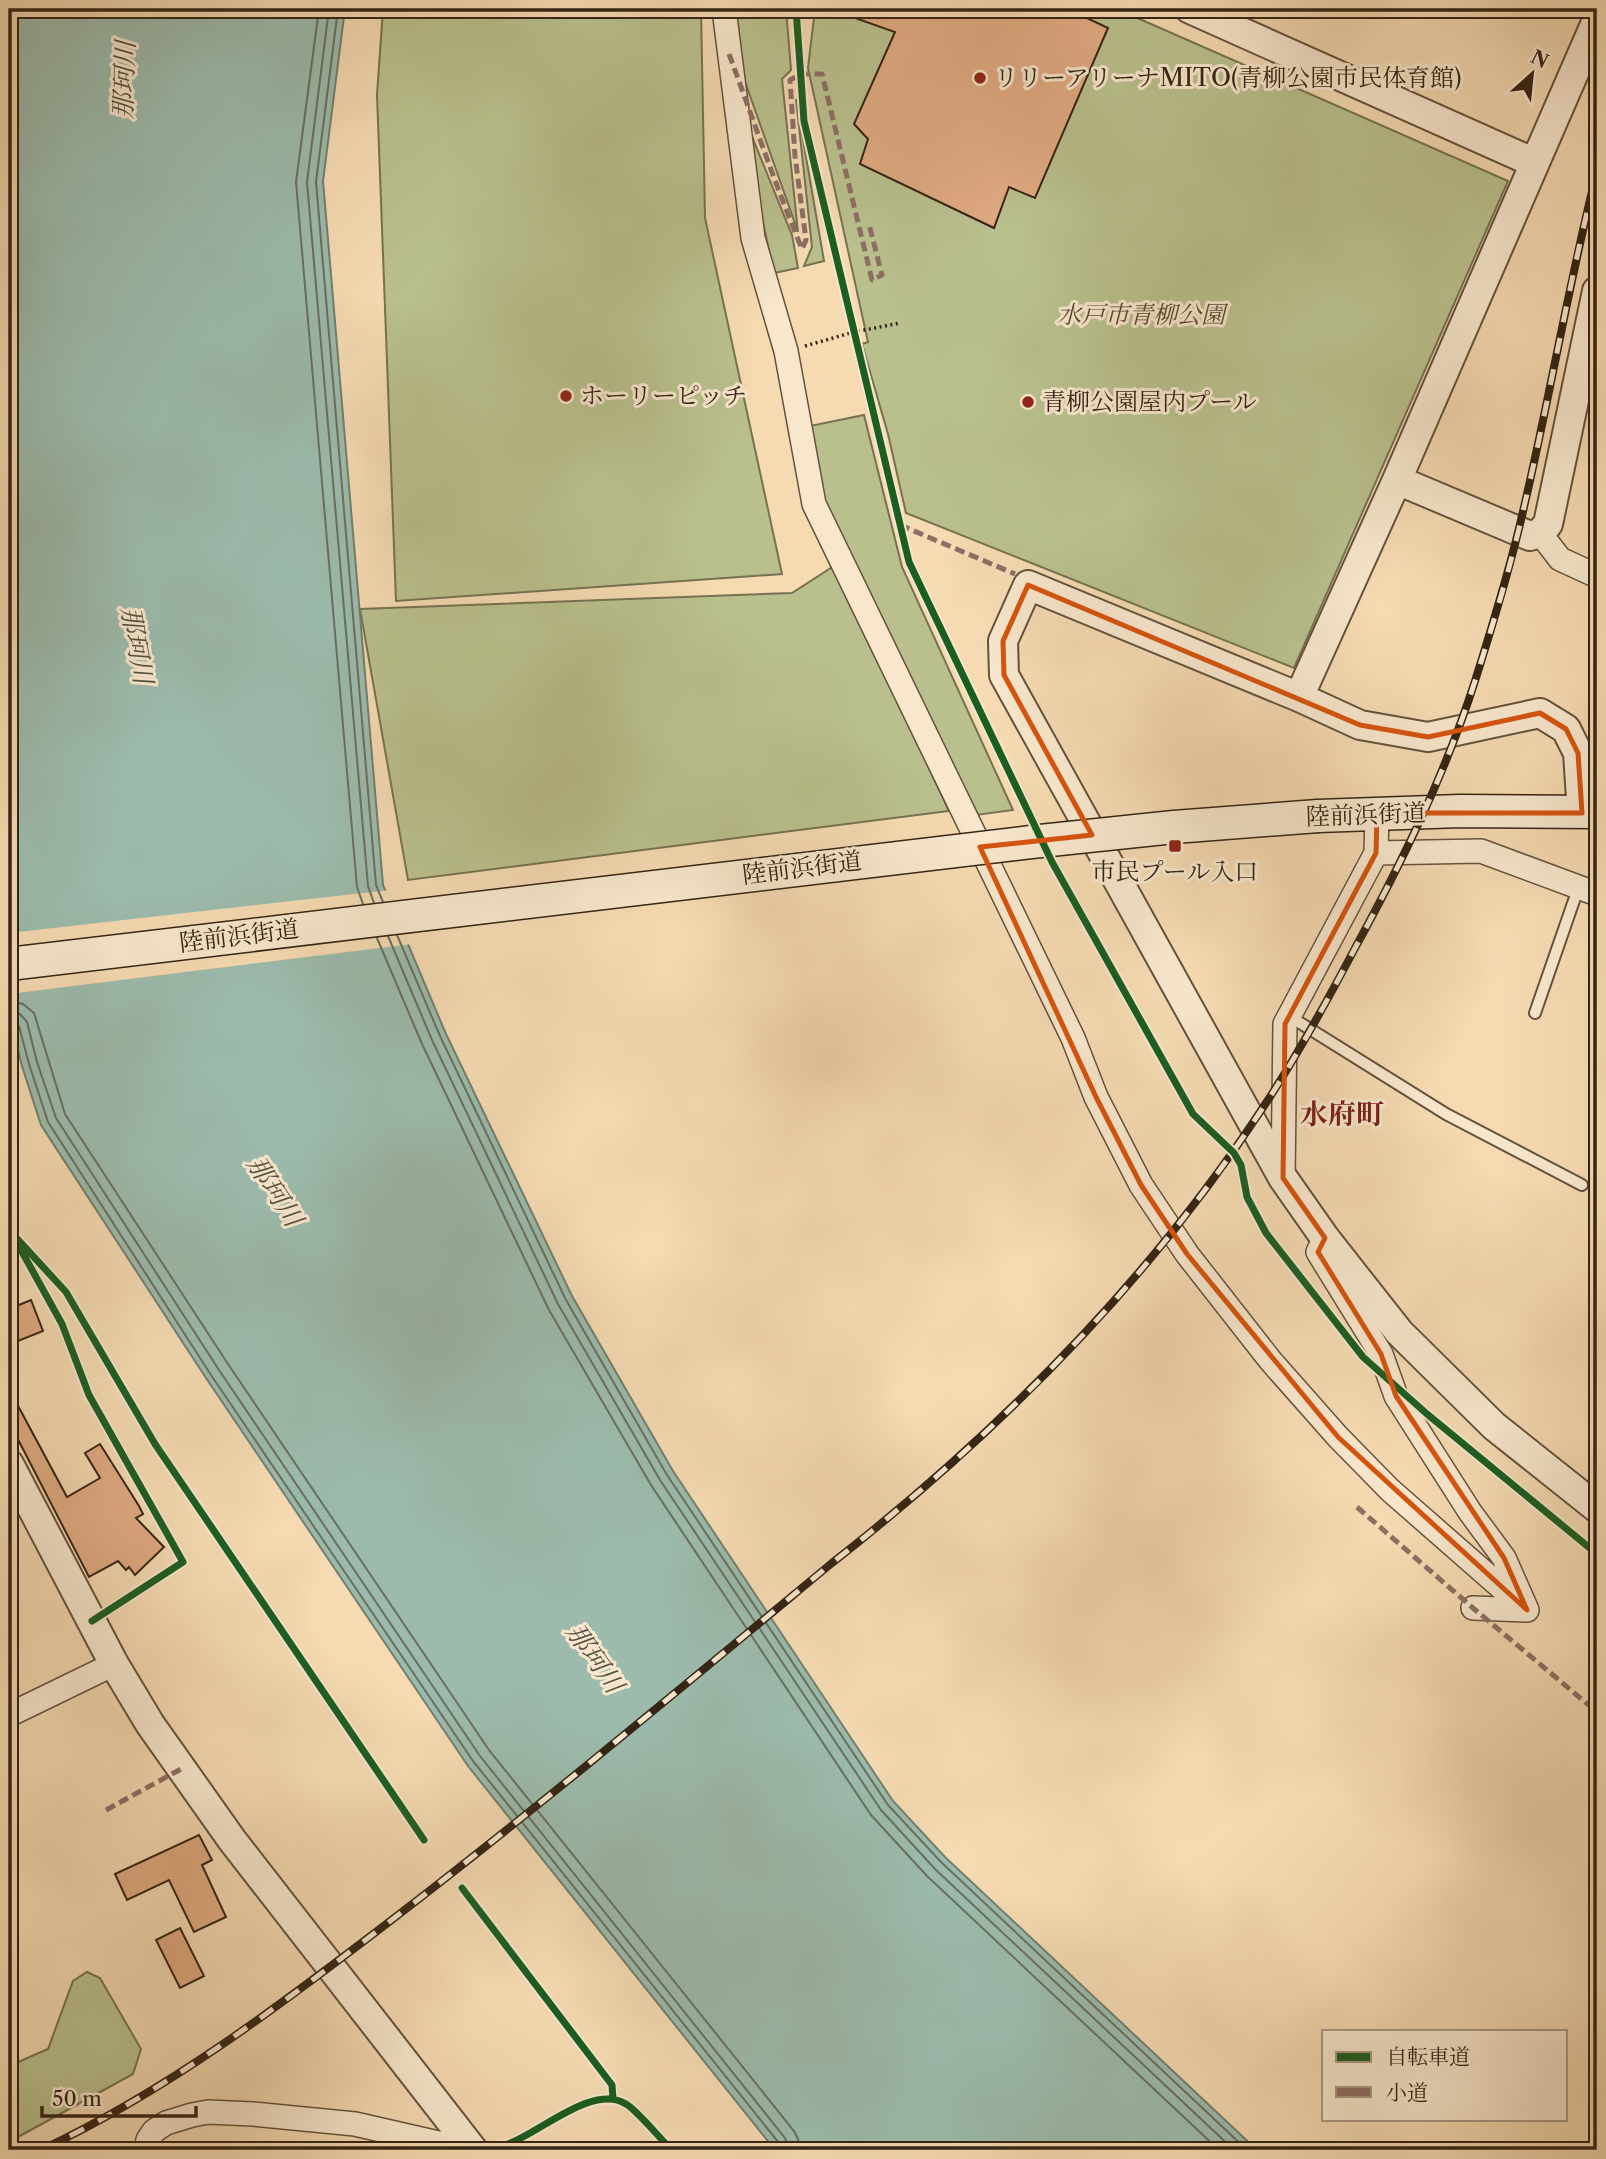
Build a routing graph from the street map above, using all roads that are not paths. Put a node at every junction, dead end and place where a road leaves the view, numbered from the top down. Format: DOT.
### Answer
graph roads {
  1 [pos="724,9"];
  2 [pos="1190,9"];
  3 [pos="1597,20"];
  4 [pos="1535,163"];
  5 [pos="1597,291"];
  6 [pos="1593,334"];
  7 [pos="1397,480"];
  8 [pos="1540,533"];
  9 [pos="1597,576"];
  10 [pos="1299,697"];
  11 [pos="1377,813"];
  12 [pos="1590,813"];
  13 [pos="1376,853"];
  14 [pos="1588,890"];
  15 [pos="9,964"];
  16 [pos="1535,1013"];
  17 [pos="1289,1016"];
  18 [pos="1283,1178"];
  19 [pos="1582,1185"];
  20 [pos="1325,1238"];
  21 [pos="9,1464"];
  22 [pos="1597,1508"];
  23 [pos="1473,1608"];
  24 [pos="1527,1611"];
  25 [pos="114,1664"];
  26 [pos="9,1715"];
  27 [pos="472,2149"];
  28 [pos="146,2150"];
  1 -- 24 [label="street"];
  2 -- 4 [label="street"];
  3 -- 4 [label="street"];
  4 -- 7 [label="street"];
  5 -- 6 [label="street"];
  6 -- 8 [label="street"];
  7 -- 8 [label="street"];
  7 -- 10 [label="street"];
  8 -- 9 [label="street"];
  10 -- 12 [label="street"];
  10 -- 18 [label="street"];
  11 -- 12 [label="main road, 陸前浜街道"];
  11 -- 13 [label="street"];
  11 -- 15 [label="main road, 陸前浜街道, bridge"];
  13 -- 14 [label="street"];
  13 -- 17 [label="street"];
  14 -- 16 [label="lane"];
  17 -- 18 [label="street"];
  17 -- 19 [label="lane"];
  18 -- 20 [label="street"];
  20 -- 22 [label="street"];
  20 -- 24 [label="street"];
  21 -- 25 [label="street"];
  23 -- 24 [label="street"];
  25 -- 26 [label="street"];
  25 -- 27 [label="street"];
  27 -- 28 [label="street"];
}
